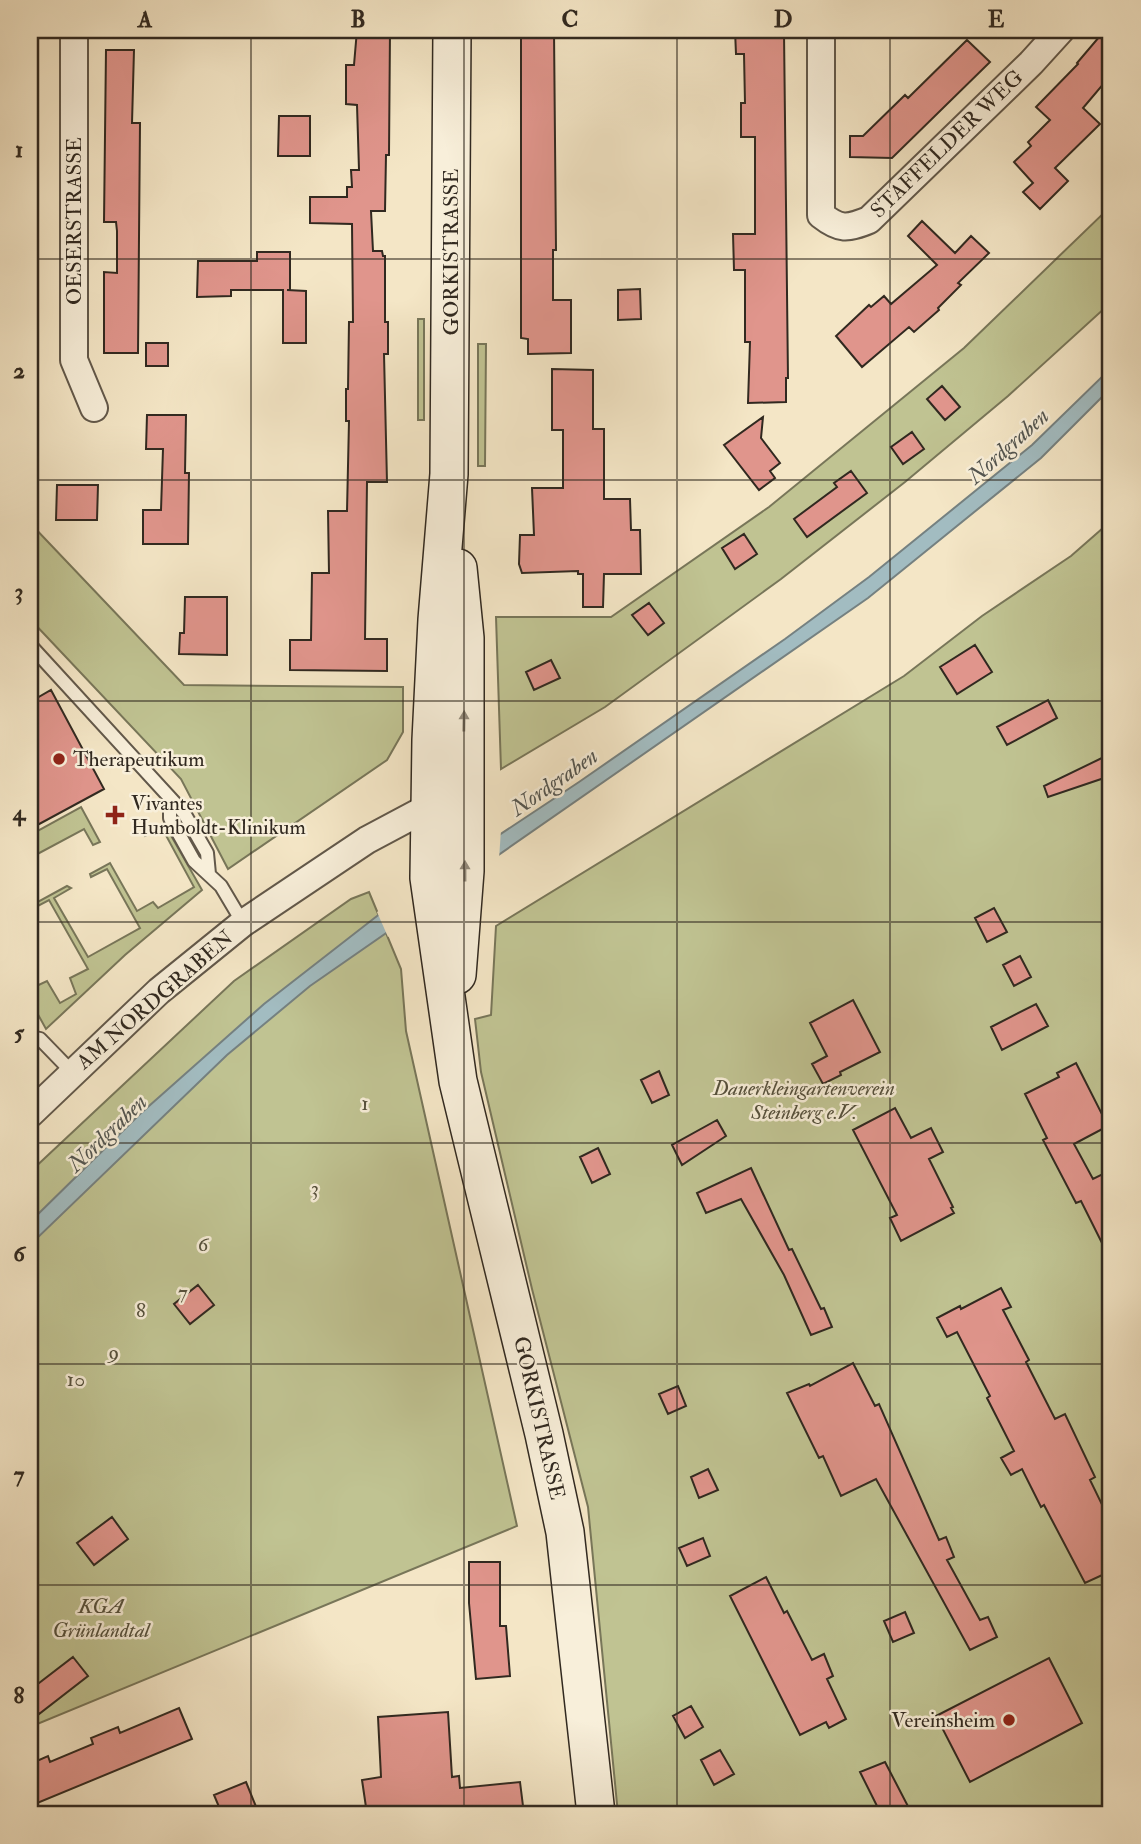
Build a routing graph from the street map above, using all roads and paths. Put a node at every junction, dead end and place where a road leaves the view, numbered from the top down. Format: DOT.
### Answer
graph roads {
  1 [pos="74,30"];
  2 [pos="452,30"];
  3 [pos="821,30"];
  4 [pos="1061,30"];
  5 [pos="94,408"];
  6 [pos="449,474"];
  7 [pos="30,645"];
  8 [pos="464,789"];
  9 [pos="430,805"];
  10 [pos="450,922"];
  11 [pos="243,923"];
  12 [pos="30,1037"];
  13 [pos="73,1073"];
  14 [pos="30,1114"];
  15 [pos="596,1814"];
  1 -- 5 [label="street, OESERSTRASSE"];
  2 -- 6 [label="main road, GORKISTRASSE"];
  3 -- 4 [label="street, STAFFELDER WEG"];
  8 -- 6 [label="main road, GORKISTRASSE, one-way"];
  6 -- 9 [label="main road, GORKISTRASSE"];
  7 -- 11 [label="lane"];
  8 -- 9 [label="street"];
  10 -- 8 [label="main road, GORKISTRASSE, one-way"];
  9 -- 10 [label="main road, GORKISTRASSE"];
  9 -- 11 [label="street, AM NORDGRABEN"];
  10 -- 15 [label="main road, GORKISTRASSE"];
  11 -- 13 [label="street, AM NORDGRABEN"];
  12 -- 13 [label="lane"];
  13 -- 14 [label="street, AM NORDGRABEN"];
}
